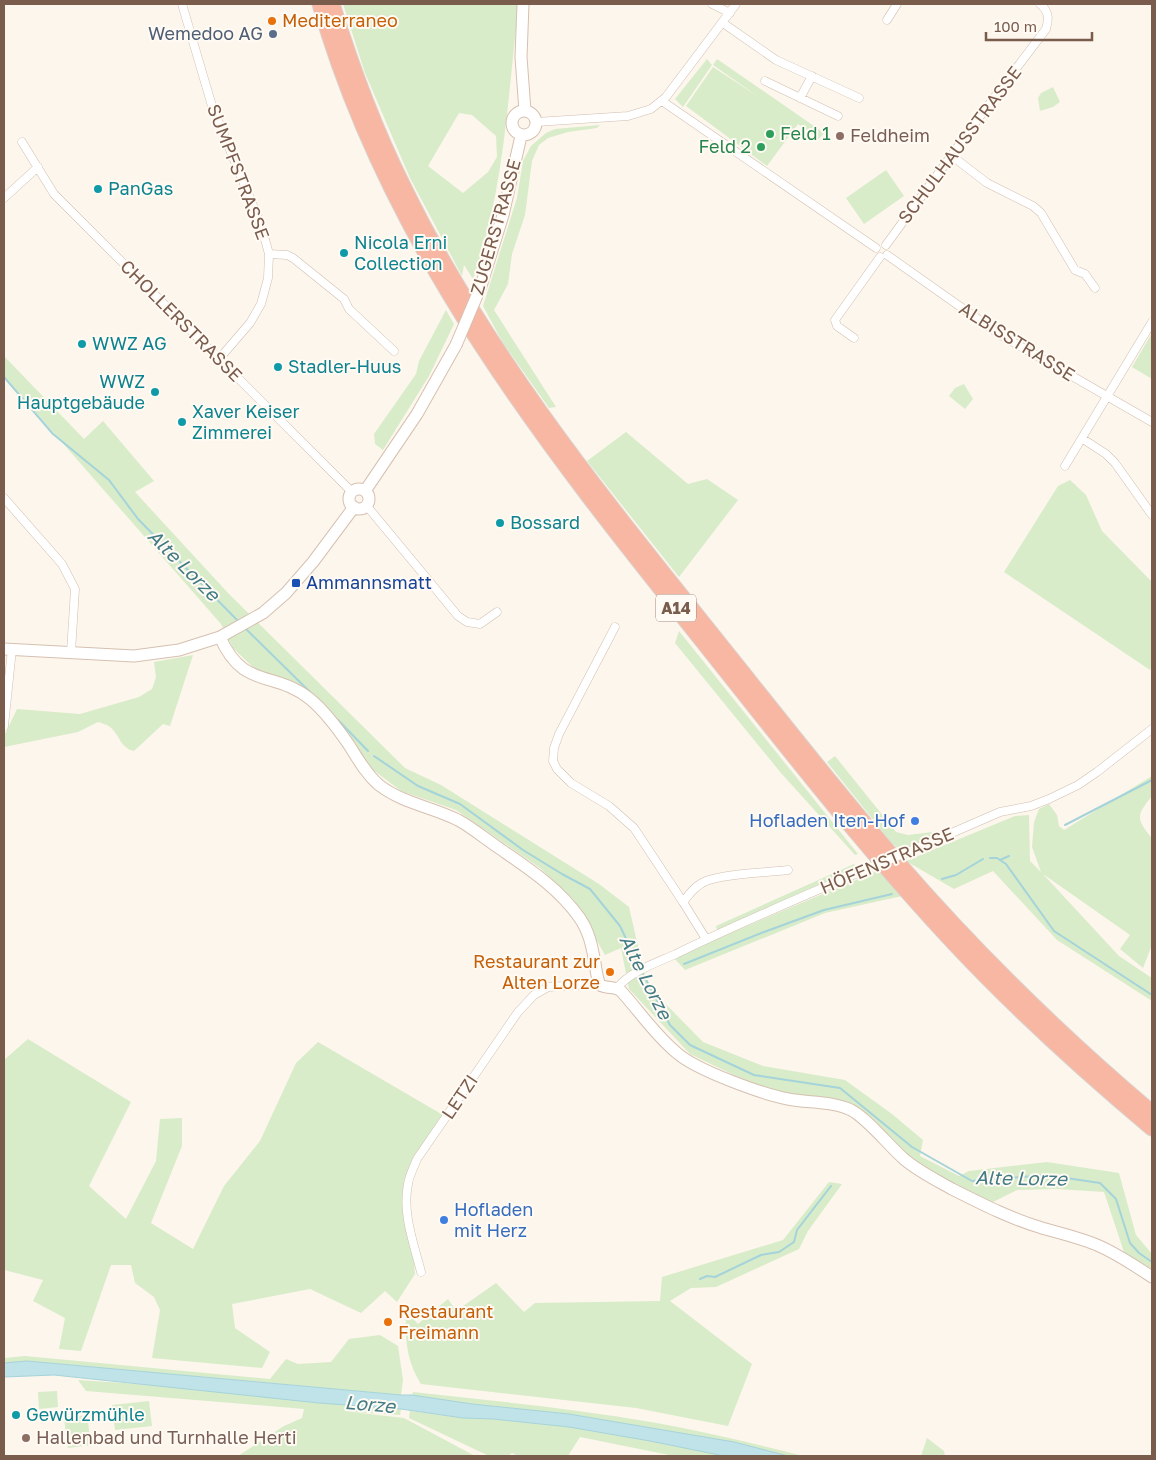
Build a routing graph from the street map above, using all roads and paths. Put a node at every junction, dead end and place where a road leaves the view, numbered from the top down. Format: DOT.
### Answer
graph roads {
  1 [pos="182,4"];
  2 [pos="320,4"];
  3 [pos="332,4"];
  4 [pos="523,4"];
  5 [pos="712,4"];
  6 [pos="736,4"];
  7 [pos="897,4"];
  8 [pos="1040,4"];
  9 [pos="730,13"];
  10 [pos="887,20"];
  11 [pos="723,23"];
  12 [pos="812,76"];
  13 [pos="765,81"];
  14 [pos="800,98"];
  15 [pos="859,98"];
  16 [pos="662,101"];
  17 [pos="525,111"];
  18 [pos="838,116"];
  19 [pos="536,122"];
  20 [pos="521,136"];
  21 [pos="22,142"];
  22 [pos="952,156"];
  23 [pos="38,167"];
  24 [pos="4,198"];
  25 [pos="886,245"];
  26 [pos="876,248"];
  27 [pos="269,254"];
  28 [pos="883,256"];
  29 [pos="1095,288"];
  30 [pos="1152,322"];
  31 [pos="854,338"];
  32 [pos="394,352"];
  33 [pos="219,358"];
  34 [pos="1108,397"];
  35 [pos="1152,422"];
  36 [pos="1083,439"];
  37 [pos="1065,466"];
  38 [pos="365,491"];
  39 [pos="352,492"];
  40 [pos="4,498"];
  41 [pos="366,505"];
  42 [pos="354,507"];
  43 [pos="1152,515"];
  44 [pos="497,612"];
  45 [pos="615,628"];
  46 [pos="224,635"];
  47 [pos="8,649"];
  48 [pos="71,652"];
  49 [pos="4,726"];
  50 [pos="1152,729"];
  51 [pos="788,870"];
  52 [pos="683,902"];
  53 [pos="706,940"];
  54 [pos="599,983"];
  55 [pos="617,988"];
  56 [pos="1152,1113"];
  57 [pos="1152,1128"];
  58 [pos="422,1272"];
  59 [pos="1152,1277"];
  1 -- 27 [label="street, SUMPFSTRASSE"];
  2 -- 57 [label="highway, A14"];
  3 -- 56 [label="highway, A14"];
  4 -- 17 [label="street"];
  5 -- 9 [label="street"];
  6 -- 9 [label="street"];
  7 -- 10 [label="street"];
  8 -- 22 [label="street, SCHULHAUSSTRASSE"];
  9 -- 11 [label="street"];
  11 -- 12 [label="street"];
  11 -- 16 [label="street"];
  12 -- 14 [label="street"];
  12 -- 15 [label="street"];
  13 -- 14 [label="street"];
  14 -- 18 [label="street"];
  16 -- 19 [label="street"];
  16 -- 26 [label="street"];
  17 -- 19 [label="street"];
  17 -- 20 [label="street"];
  19 -- 20 [label="street"];
  20 -- 38 [label="street, ZUGERSTRASSE, bridge"];
  21 -- 23 [label="street, CHOLLERSTRASSE"];
  22 -- 25 [label="street, SCHULHAUSSTRASSE"];
  22 -- 29 [label="street"];
  23 -- 24 [label="street"];
  23 -- 33 [label="street, CHOLLERSTRASSE"];
  25 -- 26 [label="street"];
  25 -- 28 [label="street"];
  26 -- 28 [label="street"];
  27 -- 32 [label="street"];
  27 -- 33 [label="street, SUMPFSTRASSE"];
  28 -- 31 [label="street"];
  28 -- 34 [label="street, ALBISSTRASSE"];
  30 -- 34 [label="street"];
  33 -- 39 [label="street, CHOLLERSTRASSE"];
  34 -- 35 [label="street, ALBISSTRASSE"];
  34 -- 36 [label="street"];
  36 -- 37 [label="street"];
  36 -- 43 [label="street"];
  38 -- 39 [label="street"];
  38 -- 41 [label="street"];
  39 -- 42 [label="street"];
  40 -- 48 [label="street"];
  41 -- 42 [label="street"];
  41 -- 44 [label="street"];
  42 -- 46 [label="street"];
  45 -- 52 [label="street"];
  46 -- 48 [label="street"];
  46 -- 54 [label="street"];
  47 -- 48 [label="street"];
  47 -- 49 [label="street"];
  50 -- 53 [label="street, HÖFENSTRASSE, bridge"];
  51 -- 52 [label="street"];
  52 -- 53 [label="street"];
  53 -- 55 [label="street, HÖFENSTRASSE"];
  54 -- 55 [label="street"];
  54 -- 58 [label="street, LETZI"];
  55 -- 59 [label="street"];
}
